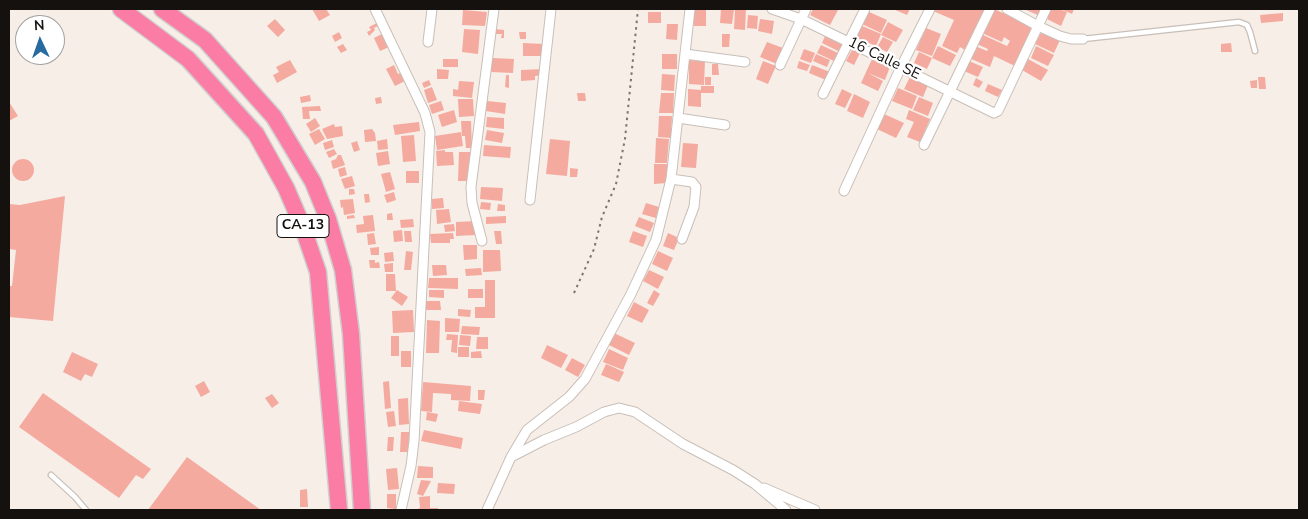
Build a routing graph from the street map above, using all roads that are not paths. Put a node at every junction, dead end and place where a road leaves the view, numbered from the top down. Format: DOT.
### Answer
graph roads {
  1 [pos="121,9"];
  2 [pos="162,9"];
  3 [pos="375,9"];
  4 [pos="432,9"];
  5 [pos="494,9"];
  6 [pos="552,9"];
  7 [pos="690,9"];
  8 [pos="772,9"];
  9 [pos="806,9"];
  10 [pos="865,9"];
  11 [pos="930,9"];
  12 [pos="990,9"];
  13 [pos="1007,9"];
  14 [pos="1046,9"];
  15 [pos="801,19"];
  16 [pos="1038,26"];
  17 [pos="1083,39"];
  18 [pos="849,41"];
  19 [pos="428,42"];
  20 [pos="1255,51"];
  21 [pos="685,54"];
  22 [pos="745,62"];
  23 [pos="780,65"];
  24 [pos="901,67"];
  25 [pos="949,92"];
  26 [pos="823,94"];
  27 [pos="678,118"];
  28 [pos="725,125"];
  29 [pos="924,145"];
  30 [pos="671,179"];
  31 [pos="844,191"];
  32 [pos="530,200"];
  33 [pos="682,239"];
  34 [pos="482,241"];
  35 [pos="511,457"];
  36 [pos="51,475"];
  37 [pos="755,484"];
  38 [pos="86,510"];
  39 [pos="339,510"];
  40 [pos="362,510"];
  41 [pos="401,510"];
  42 [pos="487,510"];
  43 [pos="786,510"];
  44 [pos="815,510"];
  1 -- 39 [label="highway, CA-13"];
  2 -- 40 [label="highway, CA-13"];
  3 -- 41 [label="street"];
  4 -- 19 [label="street"];
  5 -- 34 [label="street"];
  6 -- 32 [label="street"];
  7 -- 21 [label="street"];
  8 -- 15 [label="street, 16 Calle SE"];
  9 -- 15 [label="street"];
  10 -- 18 [label="street"];
  11 -- 24 [label="street"];
  12 -- 25 [label="street"];
  13 -- 16 [label="street"];
  14 -- 16 [label="street"];
  15 -- 18 [label="street, 16 Calle SE"];
  15 -- 23 [label="street"];
  16 -- 17 [label="street"];
  16 -- 25 [label="street, 16 Calle SE"];
  17 -- 20 [label="lane"];
  18 -- 24 [label="street, 16 Calle SE"];
  18 -- 26 [label="street"];
  21 -- 22 [label="street"];
  21 -- 27 [label="street"];
  24 -- 25 [label="street, 16 Calle SE"];
  24 -- 31 [label="street"];
  25 -- 29 [label="street"];
  27 -- 28 [label="street"];
  27 -- 30 [label="street"];
  30 -- 33 [label="street"];
  30 -- 35 [label="street"];
  35 -- 37 [label="street"];
  35 -- 42 [label="street"];
  36 -- 38 [label="lane"];
  37 -- 43 [label="street"];
  37 -- 44 [label="street"];
}
